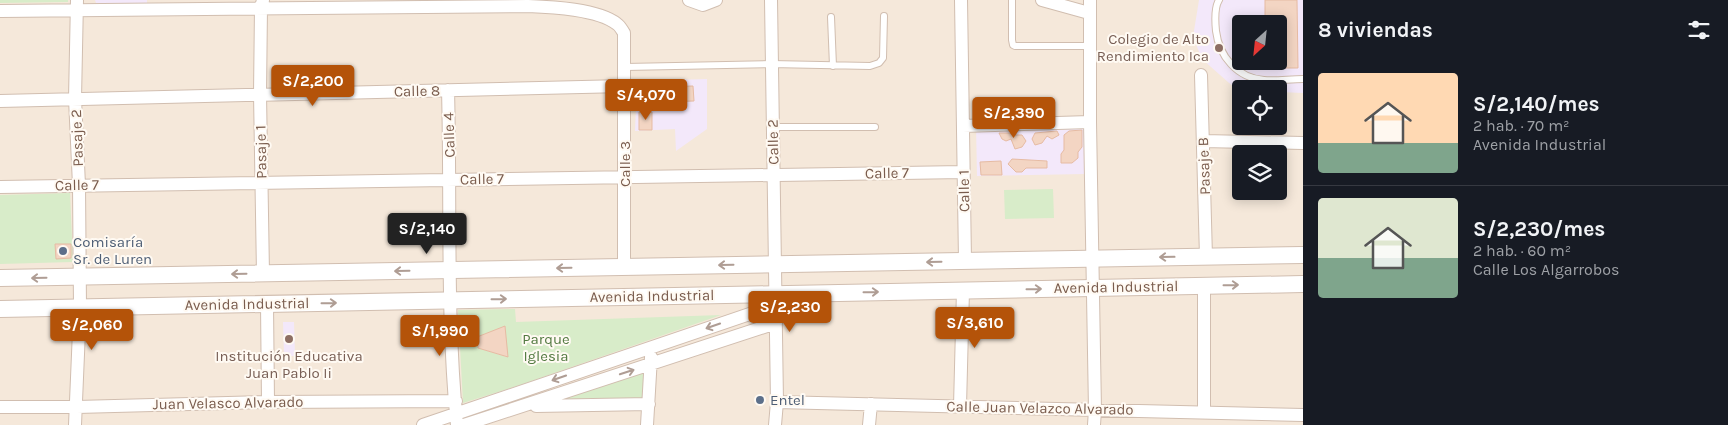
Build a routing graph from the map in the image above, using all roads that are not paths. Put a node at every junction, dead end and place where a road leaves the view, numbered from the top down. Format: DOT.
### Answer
graph roads {
  1 [pos="689,0"];
  2 [pos="716,0"];
  3 [pos="771,0"];
  4 [pos="961,0"];
  5 [pos="1012,0"];
  6 [pos="1042,0"];
  7 [pos="1219,0"];
  8 [pos="258,2"];
  9 [pos="540,3"];
  10 [pos="77,5"];
  11 [pos="1090,6"];
  12 [pos="0,11"];
  13 [pos="884,16"];
  14 [pos="831,17"];
  15 [pos="1090,46"];
  16 [pos="771,64"];
  17 [pos="833,66"];
  18 [pos="624,67"];
  19 [pos="1201,75"];
  20 [pos="1303,79"];
  21 [pos="624,86"];
  22 [pos="448,90"];
  23 [pos="260,94"];
  24 [pos="75,99"];
  25 [pos="0,100"];
  26 [pos="1090,122"];
  27 [pos="963,126"];
  28 [pos="773,127"];
  29 [pos="875,127"];
  30 [pos="1203,141"];
  31 [pos="1303,143"];
  32 [pos="963,172"];
  33 [pos="774,175"];
  34 [pos="625,177"];
  35 [pos="450,180"];
  36 [pos="262,182"];
  37 [pos="78,185"];
  38 [pos="0,187"];
  39 [pos="1303,255"];
  40 [pos="1206,257"];
  41 [pos="965,261"];
  42 [pos="775,264"];
  43 [pos="624,267"];
  44 [pos="449,270"];
  45 [pos="1094,273"];
  46 [pos="263,274"];
  47 [pos="78,277"];
  48 [pos="0,278"];
  49 [pos="1303,284"];
  50 [pos="1204,286"];
  51 [pos="963,290"];
  52 [pos="450,300"];
  53 [pos="776,300"];
  54 [pos="267,304"];
  55 [pos="80,307"];
  56 [pos="0,309"];
  57 [pos="776,323"];
  58 [pos="651,347"];
  59 [pos="651,364"];
  60 [pos="268,402"];
  61 [pos="777,402"];
  62 [pos="649,404"];
  63 [pos="871,404"];
  64 [pos="522,406"];
  65 [pos="960,406"];
  66 [pos="0,407"];
  67 [pos="77,407"];
  68 [pos="1095,410"];
  69 [pos="1204,412"];
  70 [pos="456,413"];
  71 [pos="1303,415"];
  72 [pos="75,425"];
  73 [pos="422,425"];
  74 [pos="464,425"];
  75 [pos="647,425"];
  76 [pos="775,425"];
  77 [pos="869,425"];
  78 [pos="1094,425"];
  1 -- 2 [label="street"];
  3 -- 16 [label="street, Calle 2"];
  4 -- 27 [label="street, Calle 1"];
  5 -- 15 [label="lane"];
  6 -- 11 [label="street"];
  7 -- 20 [label="lane"];
  8 -- 9 [label="street, Calle 3"];
  8 -- 10 [label="street, Calle 3"];
  8 -- 23 [label="street, Pasaje 1"];
  9 -- 18 [label="street, Calle 3"];
  10 -- 12 [label="street, Calle 3"];
  10 -- 24 [label="street, Pasaje 2"];
  11 -- 15 [label="street"];
  13 -- 17 [label="lane"];
  14 -- 17 [label="lane"];
  15 -- 26 [label="street"];
  16 -- 17 [label="lane"];
  16 -- 18 [label="lane"];
  16 -- 28 [label="street, Calle 2"];
  18 -- 21 [label="street, Calle 3"];
  19 -- 30 [label="street, Pasaje B"];
  21 -- 22 [label="street, Calle 8"];
  21 -- 34 [label="street, Calle 3"];
  22 -- 23 [label="street, Calle 8"];
  22 -- 35 [label="street, Calle 4"];
  23 -- 24 [label="street, Calle 8"];
  23 -- 36 [label="street, Pasaje 1"];
  24 -- 25 [label="street, Calle 8"];
  24 -- 37 [label="street, Pasaje 2"];
  26 -- 27 [label="street"];
  26 -- 45 [label="street"];
  27 -- 32 [label="street, Calle 1"];
  28 -- 29 [label="lane"];
  28 -- 33 [label="street, Calle 2"];
  30 -- 31 [label="street"];
  30 -- 40 [label="street, Pasaje B"];
  32 -- 33 [label="street, Calle 7"];
  32 -- 41 [label="street, Calle 1"];
  33 -- 34 [label="street, Calle 7"];
  33 -- 42 [label="street, Calle 2"];
  34 -- 35 [label="street, Calle 7"];
  34 -- 43 [label="street, Calle 3"];
  35 -- 36 [label="street, Calle 7"];
  35 -- 44 [label="street, Calle 4"];
  36 -- 37 [label="street, Calle 7"];
  36 -- 46 [label="street, Pasaje 1"];
  37 -- 38 [label="street, Calle 7"];
  37 -- 47 [label="street, Pasaje 2"];
  39 -- 40 [label="street, Avenida Industrial"];
  40 -- 45 [label="street, Avenida Industrial, one-way"];
  41 -- 42 [label="street, Avenida Industrial, one-way"];
  41 -- 45 [label="street, Avenida Industrial"];
  42 -- 43 [label="street, Avenida Industrial, one-way"];
  42 -- 53 [label="street, Calle 2"];
  43 -- 44 [label="street, Avenida Industrial, one-way"];
  44 -- 46 [label="street, Avenida Industrial, one-way"];
  44 -- 52 [label="street, Calle 4"];
  45 -- 50 [label="street, Avenida Industrial"];
  51 -- 45 [label="street, Avenida Industrial, one-way"];
  45 -- 68 [label="street"];
  46 -- 47 [label="street, Avenida Industrial, one-way"];
  47 -- 48 [label="street, Avenida Industrial, one-way"];
  47 -- 55 [label="street, Pasaje 2"];
  50 -- 49 [label="street, Avenida Industrial, one-way"];
  50 -- 69 [label="street"];
  53 -- 51 [label="street, Avenida Industrial, one-way"];
  51 -- 65 [label="street"];
  52 -- 53 [label="street, Avenida Industrial, one-way"];
  54 -- 52 [label="street, Avenida Industrial, one-way"];
  52 -- 70 [label="street, Calle 4"];
  53 -- 57 [label="street, Calle 2"];
  53 -- 58 [label="street, one-way"];
  54 -- 55 [label="street, Avenida Industrial"];
  54 -- 60 [label="street"];
  55 -- 56 [label="street, Avenida Industrial"];
  55 -- 67 [label="street, Pasaje 2"];
  57 -- 59 [label="street"];
  57 -- 61 [label="street, Calle 2"];
  58 -- 59 [label="street"];
  58 -- 70 [label="street, one-way"];
  59 -- 62 [label="street"];
  64 -- 59 [label="street, one-way"];
  60 -- 67 [label="street, Juan Velasco Alvarado"];
  60 -- 70 [label="street, Juan Velasco Alvarado"];
  61 -- 63 [label="street, Calle Juan Velazco Alvarado"];
  61 -- 76 [label="street, Calle 2"];
  62 -- 64 [label="street"];
  62 -- 75 [label="street"];
  63 -- 65 [label="street, Calle Juan Velazco Alvarado"];
  63 -- 77 [label="street"];
  64 -- 74 [label="street"];
  65 -- 68 [label="street, Calle Juan Velazco Alvarado"];
  66 -- 67 [label="street, Juan Velasco Alvarado"];
  67 -- 72 [label="street, Pasaje 2"];
  68 -- 69 [label="street, Calle Juan Velazco Alvarado"];
  68 -- 78 [label="street"];
  69 -- 71 [label="street, Calle Juan Velazco Alvarado"];
  70 -- 73 [label="street"];
}
